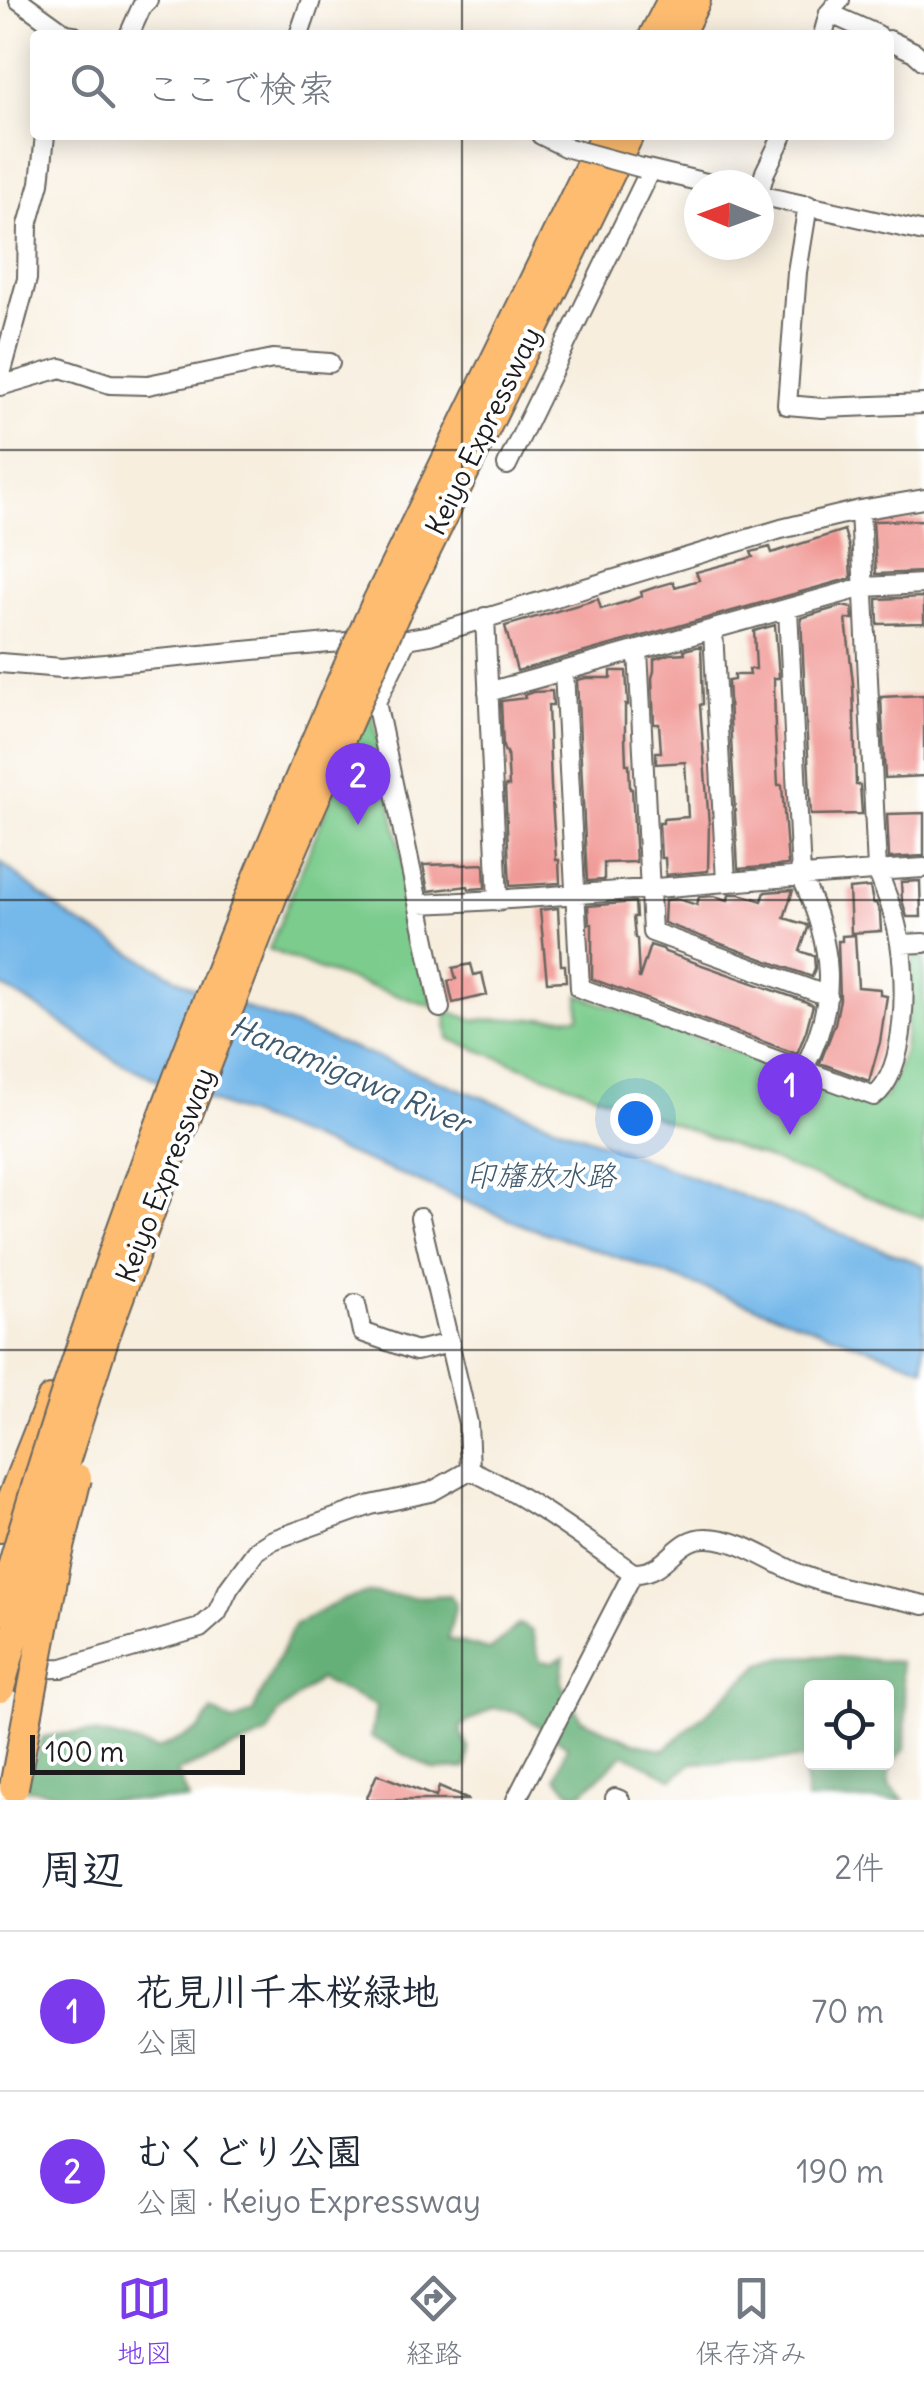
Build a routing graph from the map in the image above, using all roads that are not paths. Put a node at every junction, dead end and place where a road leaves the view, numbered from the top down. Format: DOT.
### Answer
graph roads {
  1 [pos="19,0"];
  2 [pos="148,0"];
  3 [pos="311,0"];
  4 [pos="672,0"];
  5 [pos="696,0"];
  6 [pos="834,6"];
  7 [pos="61,30"];
  8 [pos="131,30"];
  9 [pos="301,30"];
  10 [pos="657,30"];
  11 [pos="681,30"];
  12 [pos="825,30"];
  13 [pos="870,30"];
  14 [pos="894,42"];
  15 [pos="924,61"];
  16 [pos="45,140"];
  17 [pos="551,140"];
  18 [pos="603,140"];
  19 [pos="627,140"];
  20 [pos="781,140"];
  21 [pos="646,169"];
  22 [pos="766,170"];
  23 [pos="684,178"];
  24 [pos="774,197"];
  25 [pos="808,205"];
  26 [pos="924,232"];
  27 [pos="330,362"];
  28 [pos="0,378"];
  29 [pos="0,386"];
  30 [pos="924,404"];
  31 [pos="507,465"];
  32 [pos="924,499"];
  33 [pos="860,510"];
  34 [pos="924,584"];
  35 [pos="864,588"];
  36 [pos="788,609"];
  37 [pos="484,617"];
  38 [pos="392,620"];
  39 [pos="712,630"];
  40 [pos="638,650"];
  41 [pos="0,663"];
  42 [pos="564,671"];
  43 [pos="488,692"];
  44 [pos="924,868"];
  45 [pos="877,870"];
  46 [pos="801,876"];
  47 [pos="726,882"];
  48 [pos="650,890"];
  49 [pos="574,896"];
  50 [pos="498,901"];
  51 [pos="418,904"];
  52 [pos="924,942"];
  53 [pos="900,944"];
  54 [pos="828,996"];
  55 [pos="440,1008"];
  56 [pos="803,1070"];
  57 [pos="151,1180"];
  58 [pos="420,1218"];
  59 [pos="356,1304"];
  60 [pos="450,1344"];
  61 [pos="470,1470"];
  62 [pos="0,1528"];
  63 [pos="633,1573"];
  64 [pos="924,1605"];
  65 [pos="0,1610"];
  66 [pos="0,1669"];
  67 [pos="0,1688"];
  68 [pos="13,1793"];
  69 [pos="516,1800"];
  1 -- 7 [label="street"];
  2 -- 8 [label="street"];
  3 -- 9 [label="street"];
  4 -- 10 [label="highway"];
  5 -- 11 [label="highway"];
  6 -- 12 [label="street"];
  6 -- 13 [label="street"];
  14 -- 15 [label="street"];
  16 -- 28 [label="street"];
  17 -- 21 [label="street, bridge"];
  18 -- 38 [label="highway, Keiyo Expressway"];
  19 -- 38 [label="highway, Keiyo Expressway"];
  20 -- 22 [label="street"];
  21 -- 23 [label="street"];
  21 -- 31 [label="street"];
  24 -- 25 [label="street"];
  25 -- 26 [label="street"];
  25 -- 30 [label="street"];
  27 -- 29 [label="street"];
  32 -- 33 [label="street"];
  33 -- 35 [label="street"];
  33 -- 37 [label="street"];
  34 -- 35 [label="street"];
  35 -- 36 [label="street"];
  35 -- 45 [label="street"];
  36 -- 39 [label="street"];
  36 -- 46 [label="street"];
  37 -- 38 [label="street"];
  37 -- 43 [label="street"];
  38 -- 41 [label="street"];
  38 -- 51 [label="street"];
  38 -- 57 [label="highway, Keiyo Expressway, bridge"];
  39 -- 40 [label="street"];
  39 -- 47 [label="street"];
  40 -- 42 [label="street"];
  40 -- 48 [label="street"];
  42 -- 43 [label="street"];
  42 -- 49 [label="street"];
  43 -- 50 [label="street"];
  44 -- 45 [label="street"];
  45 -- 46 [label="street"];
  45 -- 53 [label="street"];
  46 -- 47 [label="street"];
  46 -- 54 [label="street"];
  47 -- 48 [label="street"];
  48 -- 49 [label="street"];
  48 -- 54 [label="street"];
  49 -- 50 [label="street"];
  49 -- 56 [label="street"];
  50 -- 51 [label="street"];
  51 -- 55 [label="street"];
  52 -- 53 [label="street"];
  53 -- 56 [label="street"];
  54 -- 56 [label="street"];
  57 -- 62 [label="highway, bridge"];
  57 -- 65 [label="highway, Keiyo Expressway, bridge"];
  57 -- 67 [label="highway, Keiyo Expressway, bridge"];
  57 -- 68 [label="highway, bridge"];
  58 -- 60 [label="street"];
  59 -- 60 [label="street"];
  60 -- 61 [label="street"];
  61 -- 63 [label="street"];
  61 -- 66 [label="street"];
  63 -- 64 [label="street"];
  63 -- 69 [label="street"];
}
